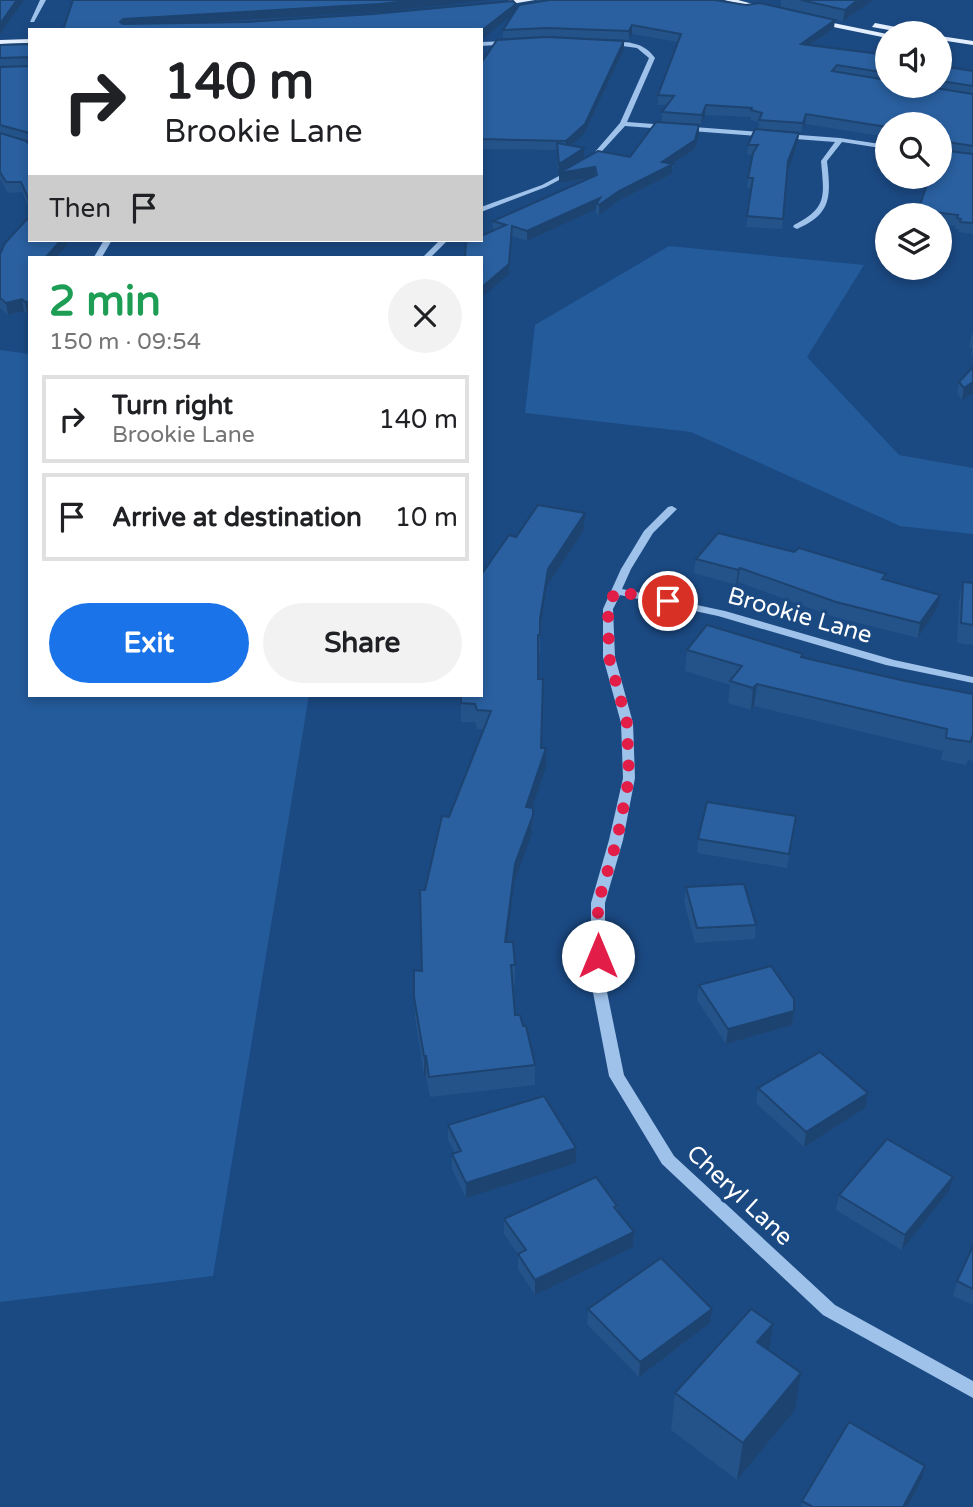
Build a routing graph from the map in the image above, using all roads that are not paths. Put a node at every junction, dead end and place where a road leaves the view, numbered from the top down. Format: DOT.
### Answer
graph roads {
  1 [pos="43,0"];
  2 [pos="530,0"];
  3 [pos="728,0"];
  4 [pos="764,0"];
  5 [pos="775,3"];
  6 [pos="538,6"];
  7 [pos="478,7"];
  8 [pos="778,12"];
  9 [pos="487,13"];
  10 [pos="32,21"];
  11 [pos="875,26"];
  12 [pos="0,33"];
  13 [pos="28,33"];
  14 [pos="875,33"];
  15 [pos="952,40"];
  16 [pos="0,41"];
  17 [pos="28,41"];
  18 [pos="516,42"];
  19 [pos="608,43"];
  20 [pos="973,43"];
  21 [pos="483,44"];
  22 [pos="952,47"];
  23 [pos="973,51"];
  24 [pos="623,124"];
  25 [pos="840,140"];
  26 [pos="875,145"];
  27 [pos="483,209"];
  28 [pos="797,227"];
  29 [pos="442,242"];
  30 [pos="428,256"];
  31 [pos="672,509"];
  32 [pos="615,591"];
  33 [pos="973,680"];
  34 [pos="973,1390"];
  1 -- 10 [label="street"];
  2 -- 7 [label="main road"];
  3 -- 8 [label="main road"];
  4 -- 5 [label="main road"];
  6 -- 9 [label="main road"];
  11 -- 14 [label="main road"];
  12 -- 13 [label="main road"];
  15 -- 20 [label="main road"];
  16 -- 17 [label="main road"];
  18 -- 21 [label="street"];
  19 -- 24 [label="street"];
  22 -- 23 [label="main road"];
  24 -- 25 [label="street"];
  24 -- 27 [label="street"];
  25 -- 26 [label="street"];
  25 -- 28 [label="street"];
  29 -- 30 [label="street"];
  31 -- 32 [label="street, Cheryl Lane"];
  32 -- 33 [label="street, Brookie Lane"];
  32 -- 34 [label="street, Cheryl Lane"];
}
